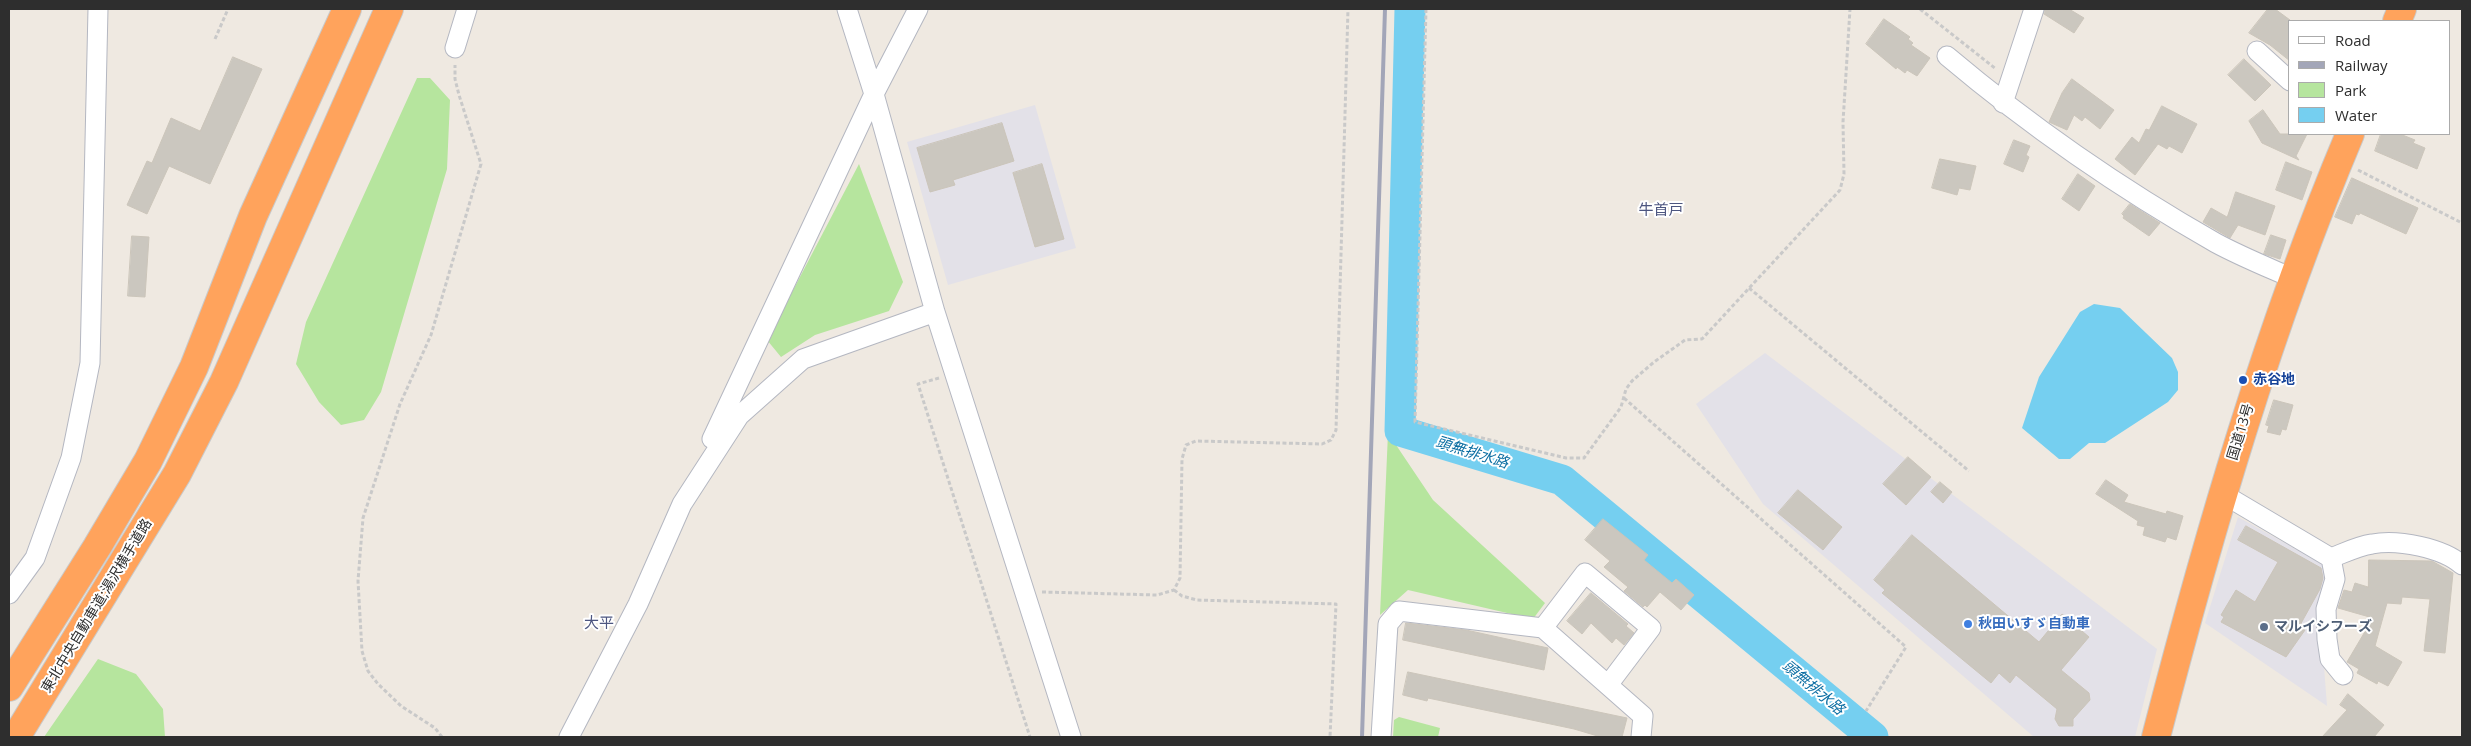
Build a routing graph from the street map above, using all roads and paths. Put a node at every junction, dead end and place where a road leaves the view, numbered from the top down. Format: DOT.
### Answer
graph roads {
  1 [pos="98,9"];
  2 [pos="228,9"];
  3 [pos="347,9"];
  4 [pos="388,9"];
  5 [pos="467,9"];
  6 [pos="847,9"];
  7 [pos="918,9"];
  8 [pos="1348,9"];
  9 [pos="1426,9"];
  10 [pos="1850,9"];
  11 [pos="1920,9"];
  12 [pos="2034,9"];
  13 [pos="215,39"];
  14 [pos="456,48"];
  15 [pos="2256,51"];
  16 [pos="1947,56"];
  17 [pos="2288,79"];
  18 [pos="2010,80"];
  19 [pos="874,94"];
  20 [pos="2003,103"];
  21 [pos="2350,135"];
  22 [pos="2339,160"];
  23 [pos="2462,223"];
  24 [pos="2292,278"];
  25 [pos="1750,288"];
  26 [pos="935,312"];
  27 [pos="957,373"];
  28 [pos="1624,398"];
  29 [pos="1968,471"];
  30 [pos="2223,494"];
  31 [pos="682,504"];
  32 [pos="2331,558"];
  33 [pos="2462,565"];
  34 [pos="1174,590"];
  35 [pos="1026,592"];
  36 [pos="9,594"];
  37 [pos="1543,628"];
  38 [pos="2343,675"];
  39 [pos="1608,685"];
  40 [pos="9,687"];
  41 [pos="1866,711"];
  42 [pos="16,737"];
  43 [pos="442,737"];
  44 [pos="569,737"];
  45 [pos="1030,737"];
  46 [pos="1071,737"];
  47 [pos="1330,737"];
  48 [pos="1381,737"];
  49 [pos="1641,737"];
  50 [pos="2156,737"];
  1 -- 36 [label="street"];
  2 -- 13 [label="path"];
  3 -- 40 [label="highway"];
  4 -- 42 [label="highway, 東北中央自動車道;湯沢横手道路"];
  5 -- 14 [label="street"];
  6 -- 19 [label="street"];
  7 -- 19 [label="street"];
  8 -- 34 [label="path"];
  9 -- 28 [label="path"];
  10 -- 25 [label="path"];
  11 -- 18 [label="path"];
  12 -- 18 [label="street"];
  14 -- 43 [label="path"];
  15 -- 17 [label="street"];
  16 -- 20 [label="street"];
  18 -- 20 [label="street"];
  19 -- 26 [label="street"];
  19 -- 31 [label="street"];
  20 -- 24 [label="street"];
  21 -- 22 [label="highway, 国道13号"];
  22 -- 23 [label="path"];
  22 -- 24 [label="highway, 国道13号"];
  24 -- 30 [label="highway, 国道13号"];
  25 -- 28 [label="path"];
  25 -- 29 [label="path"];
  26 -- 27 [label="street"];
  26 -- 31 [label="street"];
  27 -- 35 [label="street"];
  27 -- 45 [label="path"];
  28 -- 41 [label="path"];
  30 -- 32 [label="street"];
  30 -- 50 [label="highway, 国道13号"];
  31 -- 44 [label="street"];
  32 -- 33 [label="street"];
  32 -- 38 [label="street"];
  34 -- 35 [label="path"];
  34 -- 47 [label="path"];
  35 -- 46 [label="street"];
  37 -- 39 [label="street"];
  37 -- 39 [label="street"];
  37 -- 48 [label="street"];
  39 -- 49 [label="street"];
}
